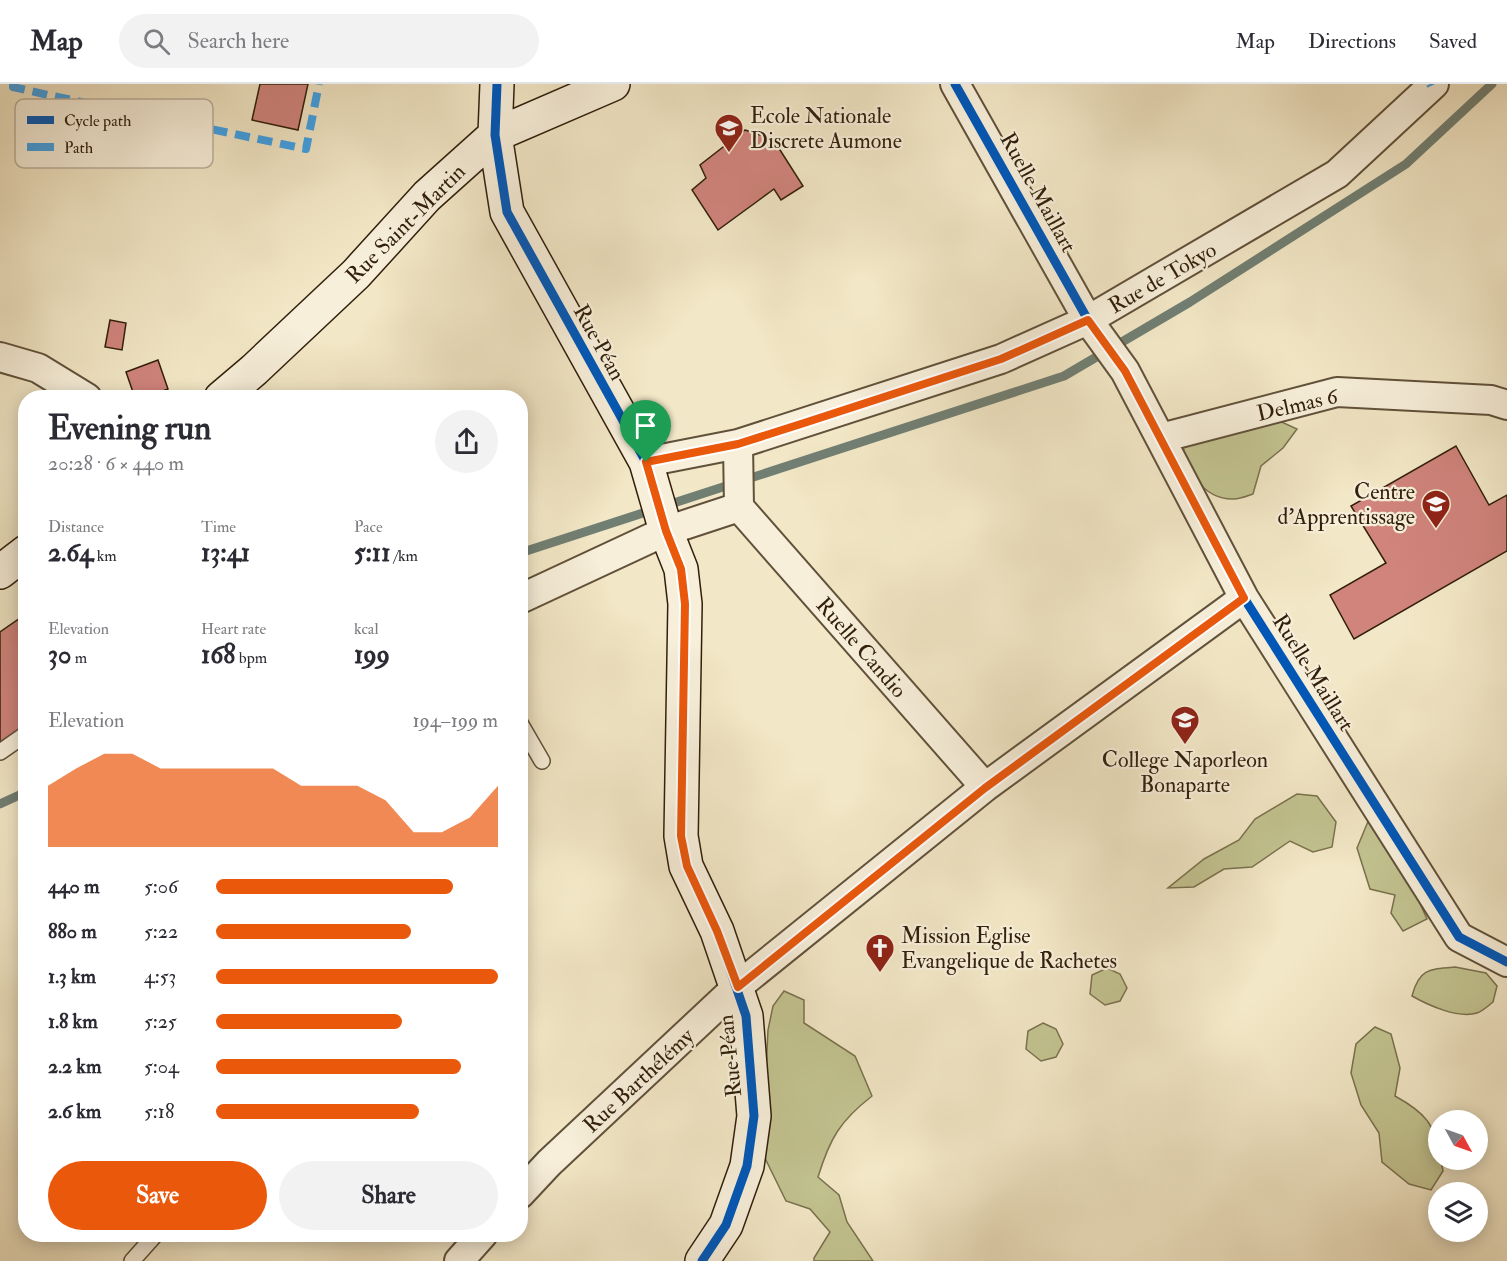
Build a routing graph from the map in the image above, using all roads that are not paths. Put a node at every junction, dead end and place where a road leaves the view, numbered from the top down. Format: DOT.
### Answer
graph roads {
  1 [pos="497,84"];
  2 [pos="613,84"];
  3 [pos="955,84"];
  4 [pos="1434,84"];
  5 [pos="495,135"];
  6 [pos="1088,320"];
  7 [pos="0,357"];
  8 [pos="74,390"];
  9 [pos="230,390"];
  10 [pos="1507,405"];
  11 [pos="1161,438"];
  12 [pos="738,444"];
  13 [pos="646,462"];
  14 [pos="739,507"];
  15 [pos="666,531"];
  16 [pos="18,558"];
  17 [pos="0,572"];
  18 [pos="528,595"];
  19 [pos="1244,598"];
  20 [pos="528,737"];
  21 [pos="18,740"];
  22 [pos="0,752"];
  23 [pos="542,761"];
  24 [pos="985,788"];
  25 [pos="1507,962"];
  26 [pos="738,987"];
  27 [pos="528,1186"];
  28 [pos="149,1242"];
  29 [pos="476,1242"];
  30 [pos="132,1261"];
  31 [pos="459,1261"];
  32 [pos="702,1261"];
  1 -- 5 [label="street, Rue Péan"];
  2 -- 5 [label="street, Rue Saint-Martin"];
  3 -- 6 [label="street, Ruelle Maillart"];
  4 -- 6 [label="street, Rue de Tokyo"];
  5 -- 9 [label="street, Rue Saint-Martin"];
  5 -- 13 [label="street, Rue Péan"];
  6 -- 11 [label="street, Ruelle Maillart"];
  6 -- 12 [label="street, Rue de Tokyo"];
  7 -- 8 [label="street"];
  10 -- 11 [label="street, Delmas 6"];
  11 -- 19 [label="street, Ruelle Maillart"];
  12 -- 13 [label="street, Rue de Tokyo"];
  12 -- 14 [label="street"];
  13 -- 15 [label="street, Rue Péan"];
  14 -- 15 [label="street"];
  14 -- 24 [label="street, Ruelle Candio"];
  15 -- 18 [label="street"];
  15 -- 26 [label="street, Rue Péan"];
  16 -- 17 [label="street"];
  19 -- 24 [label="street, Rue Barthélémy"];
  19 -- 25 [label="street, Ruelle Maillart"];
  20 -- 23 [label="lane"];
  21 -- 22 [label="lane"];
  24 -- 26 [label="street, Rue Barthélémy"];
  26 -- 27 [label="street, Rue Barthélémy"];
  26 -- 32 [label="street, Rue Péan"];
  28 -- 30 [label="lane"];
  29 -- 31 [label="street"];
}
